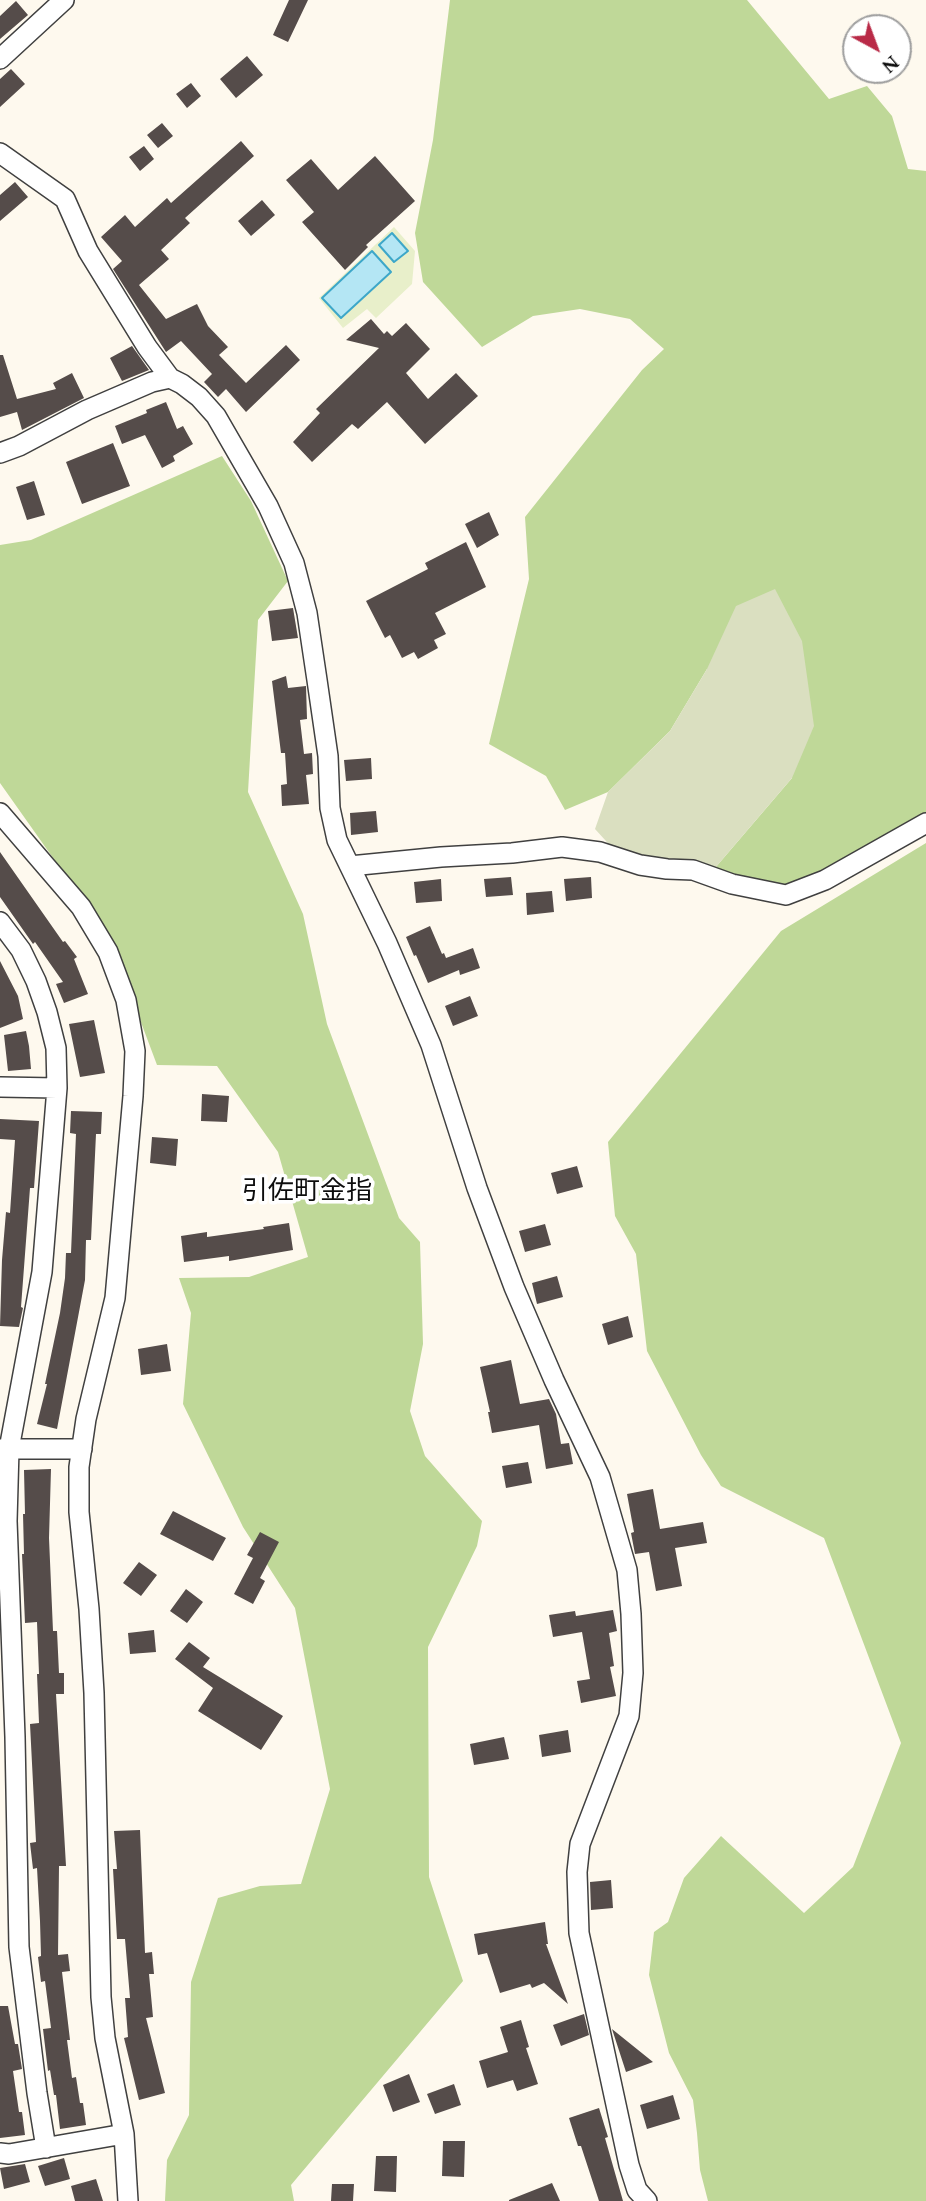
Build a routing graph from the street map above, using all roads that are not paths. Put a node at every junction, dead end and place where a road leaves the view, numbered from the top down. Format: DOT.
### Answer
graph roads {
  1 [pos="64,0"];
  2 [pos="0,59"];
  3 [pos="0,153"];
  4 [pos="170,378"];
  5 [pos="0,453"];
  6 [pos="0,813"];
  7 [pos="926,823"];
  8 [pos="350,866"];
  9 [pos="0,922"];
  10 [pos="0,1087"];
  11 [pos="57,1088"];
  12 [pos="5,1449"];
  13 [pos="82,1450"];
  14 [pos="8,1803"];
  15 [pos="124,2134"];
  16 [pos="46,2148"];
  17 [pos="0,2153"];
  18 [pos="128,2201"];
  19 [pos="647,2201"];
  1 -- 2 [label="street"];
  3 -- 4 [label="street"];
  4 -- 5 [label="street"];
  4 -- 8 [label="street"];
  6 -- 13 [label="street"];
  7 -- 8 [label="street"];
  8 -- 19 [label="street"];
  9 -- 11 [label="street"];
  10 -- 11 [label="street"];
  11 -- 12 [label="street"];
  12 -- 13 [label="street"];
  12 -- 14 [label="street"];
  13 -- 15 [label="street"];
  14 -- 16 [label="street"];
  15 -- 16 [label="street"];
  15 -- 18 [label="street"];
  16 -- 17 [label="street"];
}
